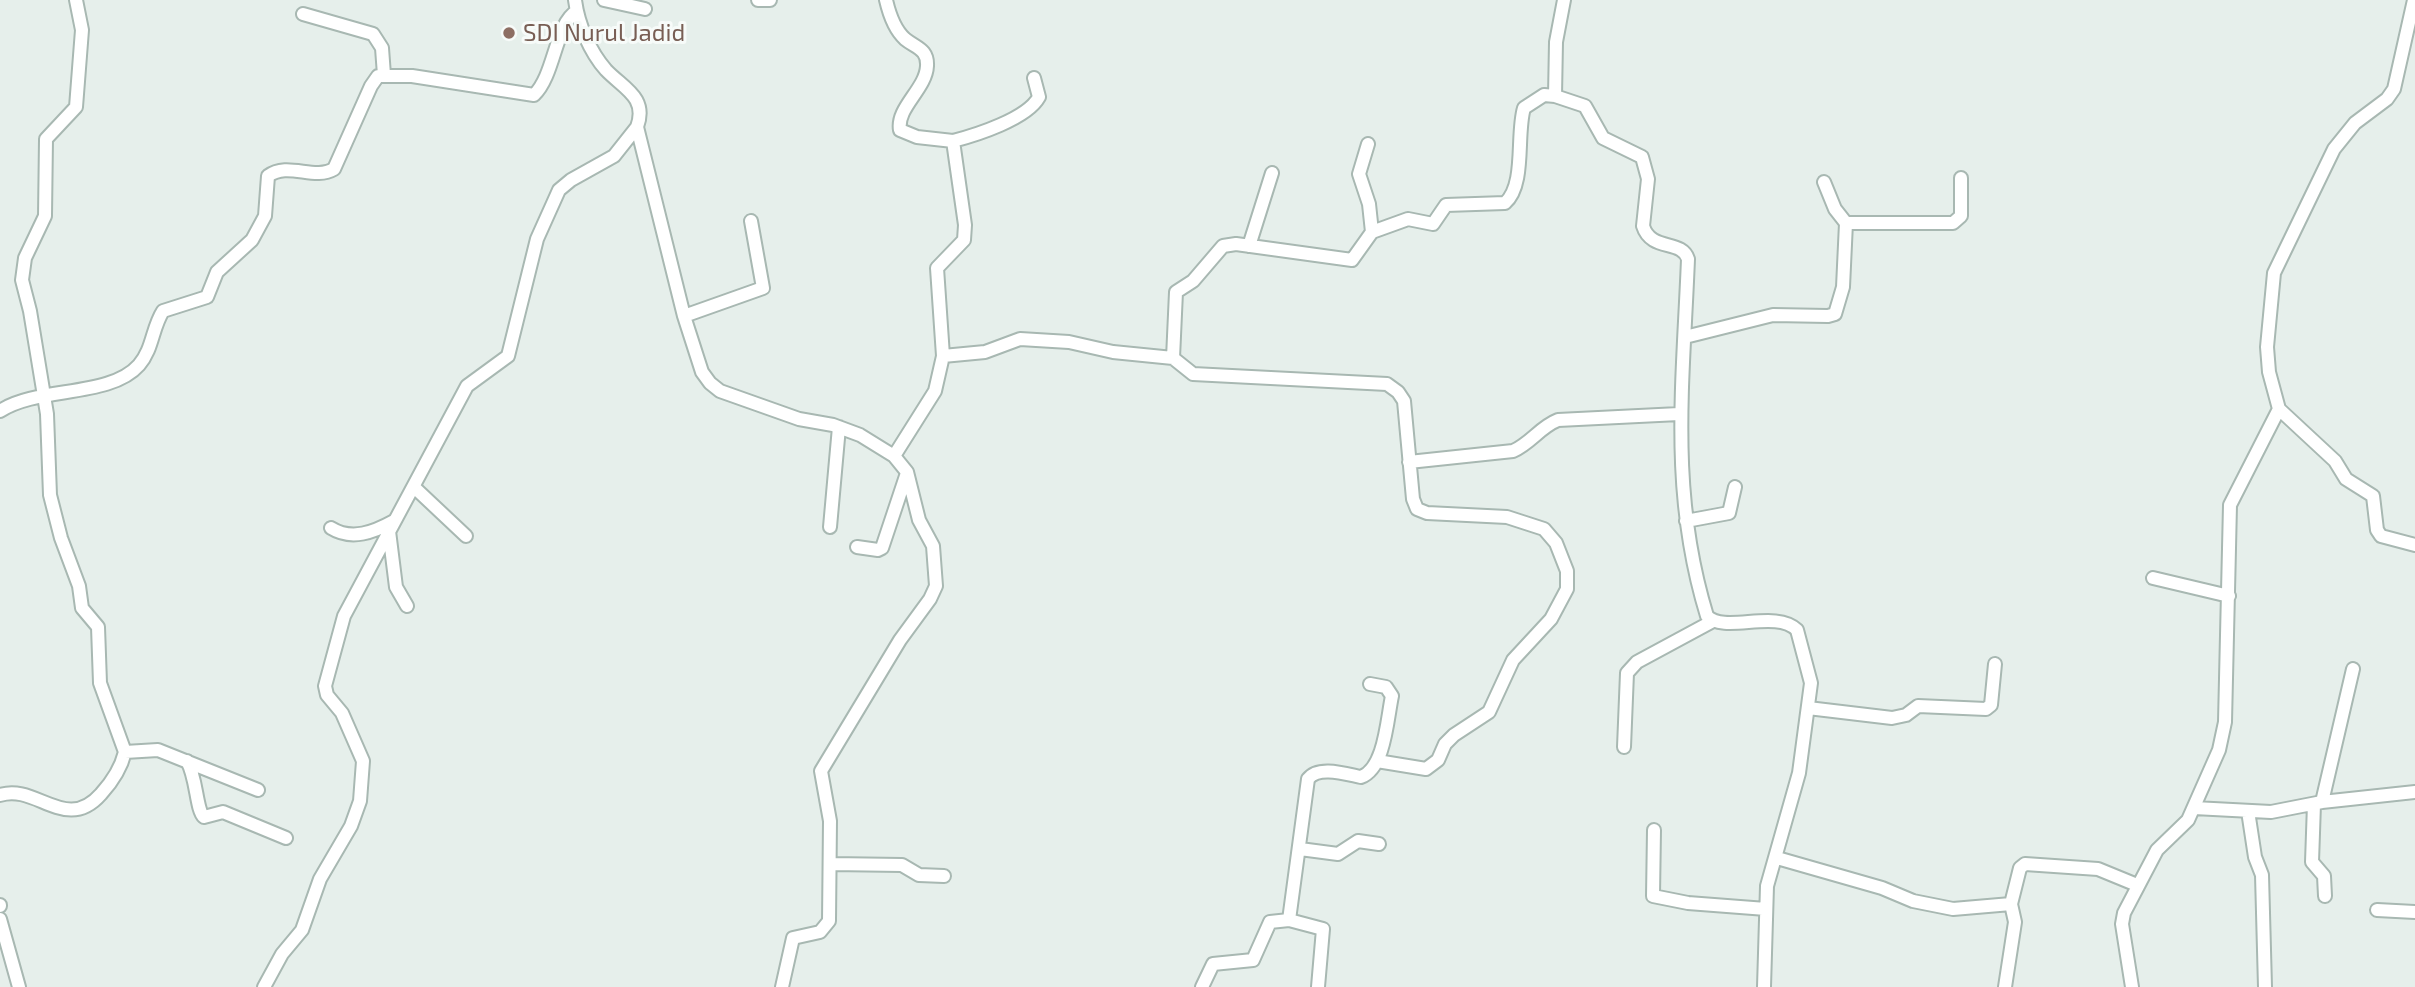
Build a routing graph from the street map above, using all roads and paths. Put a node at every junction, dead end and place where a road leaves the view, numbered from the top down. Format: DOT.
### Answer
graph roads {
  1 [pos="76,0"];
  2 [pos="604,0"];
  3 [pos="758,0"];
  4 [pos="770,0"];
  5 [pos="886,0"];
  6 [pos="1564,0"];
  7 [pos="2414,0"];
  8 [pos="576,6"];
  9 [pos="645,9"];
  10 [pos="303,14"];
  11 [pos="2408,50"];
  12 [pos="384,75"];
  13 [pos="1034,78"];
  14 [pos="1555,96"];
  15 [pos="637,127"];
  16 [pos="953,141"];
  17 [pos="1368,144"];
  18 [pos="1272,173"];
  19 [pos="1961,178"];
  20 [pos="1824,182"];
  21 [pos="751,221"];
  22 [pos="1846,223"];
  23 [pos="1372,232"];
  24 [pos="1250,246"];
  25 [pos="684,316"];
  26 [pos="1685,337"];
  27 [pos="943,356"];
  28 [pos="1173,358"];
  29 [pos="45,395"];
  30 [pos="2278,409"];
  31 [pos="0,411"];
  32 [pos="1679,414"];
  33 [pos="839,427"];
  34 [pos="894,456"];
  35 [pos="1409,462"];
  36 [pos="907,472"];
  37 [pos="1735,487"];
  38 [pos="415,488"];
  39 [pos="1686,521"];
  40 [pos="392,526"];
  41 [pos="830,527"];
  42 [pos="331,528"];
  43 [pos="466,536"];
  44 [pos="2415,545"];
  45 [pos="857,547"];
  46 [pos="2153,578"];
  47 [pos="2229,596"];
  48 [pos="407,606"];
  49 [pos="1713,621"];
  50 [pos="1995,664"];
  51 [pos="2353,669"];
  52 [pos="1370,684"];
  53 [pos="1808,708"];
  54 [pos="1624,747"];
  55 [pos="125,752"];
  56 [pos="187,761"];
  57 [pos="1377,761"];
  58 [pos="258,790"];
  59 [pos="2415,792"];
  60 [pos="0,795"];
  61 [pos="2318,803"];
  62 [pos="2194,808"];
  63 [pos="2248,811"];
  64 [pos="1654,830"];
  65 [pos="286,838"];
  66 [pos="1379,844"];
  67 [pos="1300,849"];
  68 [pos="1777,858"];
  69 [pos="831,864"];
  70 [pos="944,876"];
  71 [pos="2137,885"];
  72 [pos="2325,896"];
  73 [pos="2011,904"];
  74 [pos="1766,909"];
  75 [pos="2377,910"];
  76 [pos="2415,912"];
  77 [pos="0,919"];
  78 [pos="1289,920"];
  79 [pos="19,987"];
  80 [pos="264,987"];
  81 [pos="782,987"];
  82 [pos="1202,987"];
  83 [pos="1318,987"];
  84 [pos="1764,987"];
  85 [pos="2006,987"];
  86 [pos="2132,987"];
  87 [pos="2265,987"];
  1 -- 29 [label="street"];
  2 -- 9 [label="street"];
  3 -- 4 [label="street"];
  5 -- 16 [label="street"];
  6 -- 14 [label="street"];
  7 -- 11 [label="street"];
  8 -- 12 [label="street"];
  8 -- 15 [label="street"];
  10 -- 12 [label="street"];
  11 -- 30 [label="street"];
  12 -- 29 [label="street"];
  13 -- 16 [label="street"];
  14 -- 23 [label="street"];
  14 -- 26 [label="street"];
  15 -- 25 [label="street"];
  15 -- 38 [label="street"];
  16 -- 27 [label="street"];
  17 -- 23 [label="street"];
  18 -- 24 [label="street"];
  19 -- 22 [label="street"];
  20 -- 22 [label="street"];
  21 -- 25 [label="street"];
  22 -- 26 [label="street"];
  23 -- 24 [label="street"];
  24 -- 28 [label="street"];
  25 -- 33 [label="street"];
  26 -- 32 [label="street"];
  27 -- 28 [label="street"];
  27 -- 34 [label="street"];
  28 -- 35 [label="street"];
  29 -- 31 [label="street"];
  29 -- 55 [label="street"];
  30 -- 44 [label="street"];
  30 -- 47 [label="street"];
  32 -- 35 [label="street"];
  32 -- 39 [label="street"];
  33 -- 34 [label="street"];
  33 -- 41 [label="street"];
  34 -- 36 [label="street"];
  35 -- 57 [label="street"];
  36 -- 45 [label="street"];
  36 -- 69 [label="street"];
  37 -- 39 [label="street"];
  38 -- 40 [label="street"];
  38 -- 43 [label="street"];
  39 -- 49 [label="street"];
  40 -- 42 [label="street"];
  40 -- 48 [label="street"];
  40 -- 80 [label="street"];
  46 -- 47 [label="street"];
  47 -- 62 [label="street"];
  49 -- 53 [label="street"];
  49 -- 54 [label="street"];
  50 -- 53 [label="street"];
  51 -- 61 [label="street"];
  52 -- 57 [label="street"];
  53 -- 68 [label="street"];
  55 -- 56 [label="street"];
  55 -- 60 [label="street"];
  56 -- 58 [label="street"];
  56 -- 65 [label="street"];
  57 -- 67 [label="street"];
  59 -- 61 [label="street"];
  61 -- 63 [label="street"];
  61 -- 72 [label="street"];
  62 -- 63 [label="street"];
  62 -- 71 [label="street"];
  63 -- 87 [label="street"];
  64 -- 74 [label="street"];
  66 -- 67 [label="street"];
  67 -- 78 [label="street"];
  68 -- 73 [label="street"];
  68 -- 74 [label="street"];
  69 -- 70 [label="street"];
  69 -- 81 [label="street"];
  71 -- 73 [label="street"];
  71 -- 86 [label="street"];
  73 -- 85 [label="street"];
  74 -- 84 [label="street"];
  75 -- 76 [label="street"];
  77 -- 79 [label="street"];
  78 -- 82 [label="street"];
  78 -- 83 [label="street"];
}
